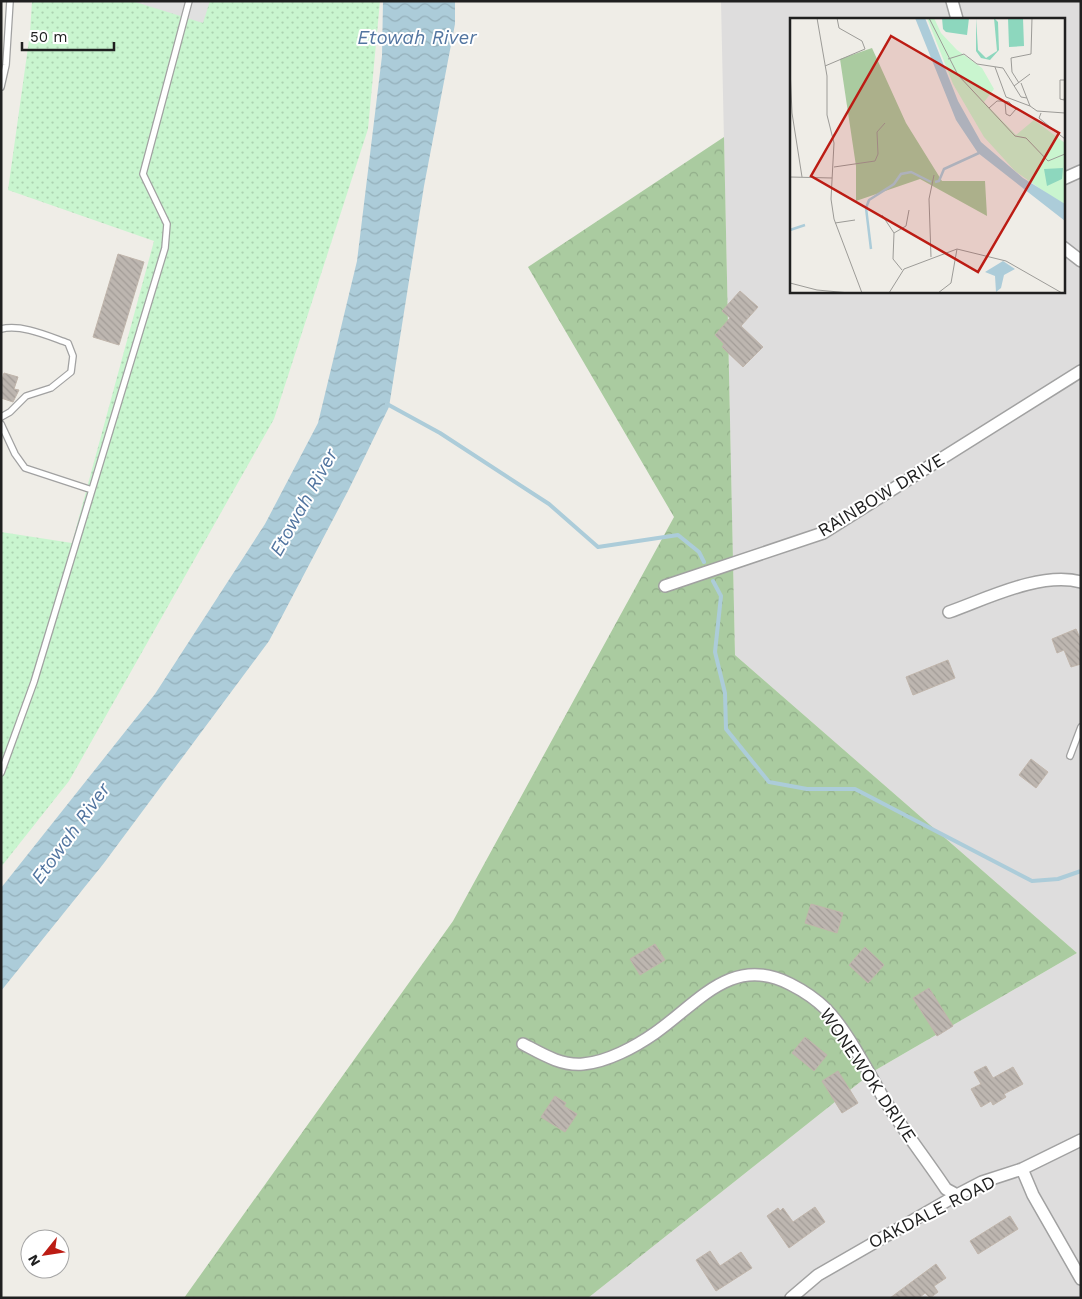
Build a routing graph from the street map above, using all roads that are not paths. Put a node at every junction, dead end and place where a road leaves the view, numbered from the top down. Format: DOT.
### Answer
graph roads {
  1 [pos="10,1"];
  2 [pos="189,1"];
  3 [pos="952,1"];
  4 [pos="957,18"];
  5 [pos="1,87"];
  6 [pos="1081,172"];
  7 [pos="1064,179"];
  8 [pos="1064,248"];
  9 [pos="1081,261"];
  10 [pos="1,330"];
  11 [pos="1081,371"];
  12 [pos="1,417"];
  13 [pos="1,424"];
  14 [pos="92,490"];
  15 [pos="1081,582"];
  16 [pos="665,586"];
  17 [pos="949,612"];
  18 [pos="1081,727"];
  19 [pos="1070,756"];
  20 [pos="1,773"];
  21 [pos="523,1044"];
  22 [pos="1081,1140"];
  23 [pos="1022,1169"];
  24 [pos="956,1195"];
  25 [pos="1081,1279"];
  26 [pos="791,1298"];
  1 -- 5 [label="lane"];
  2 -- 14 [label="lane"];
  3 -- 4 [label="street"];
  6 -- 7 [label="street"];
  8 -- 9 [label="street"];
  10 -- 12 [label="lane"];
  11 -- 16 [label="street, RAINBOW DRIVE"];
  13 -- 14 [label="lane"];
  14 -- 20 [label="lane"];
  15 -- 17 [label="street"];
  18 -- 19 [label="lane"];
  21 -- 24 [label="street, WONEWOK DRIVE"];
  22 -- 23 [label="street, OAKDALE ROAD"];
  23 -- 24 [label="street, OAKDALE ROAD"];
  23 -- 25 [label="street"];
  24 -- 26 [label="street, OAKDALE ROAD"];
}
